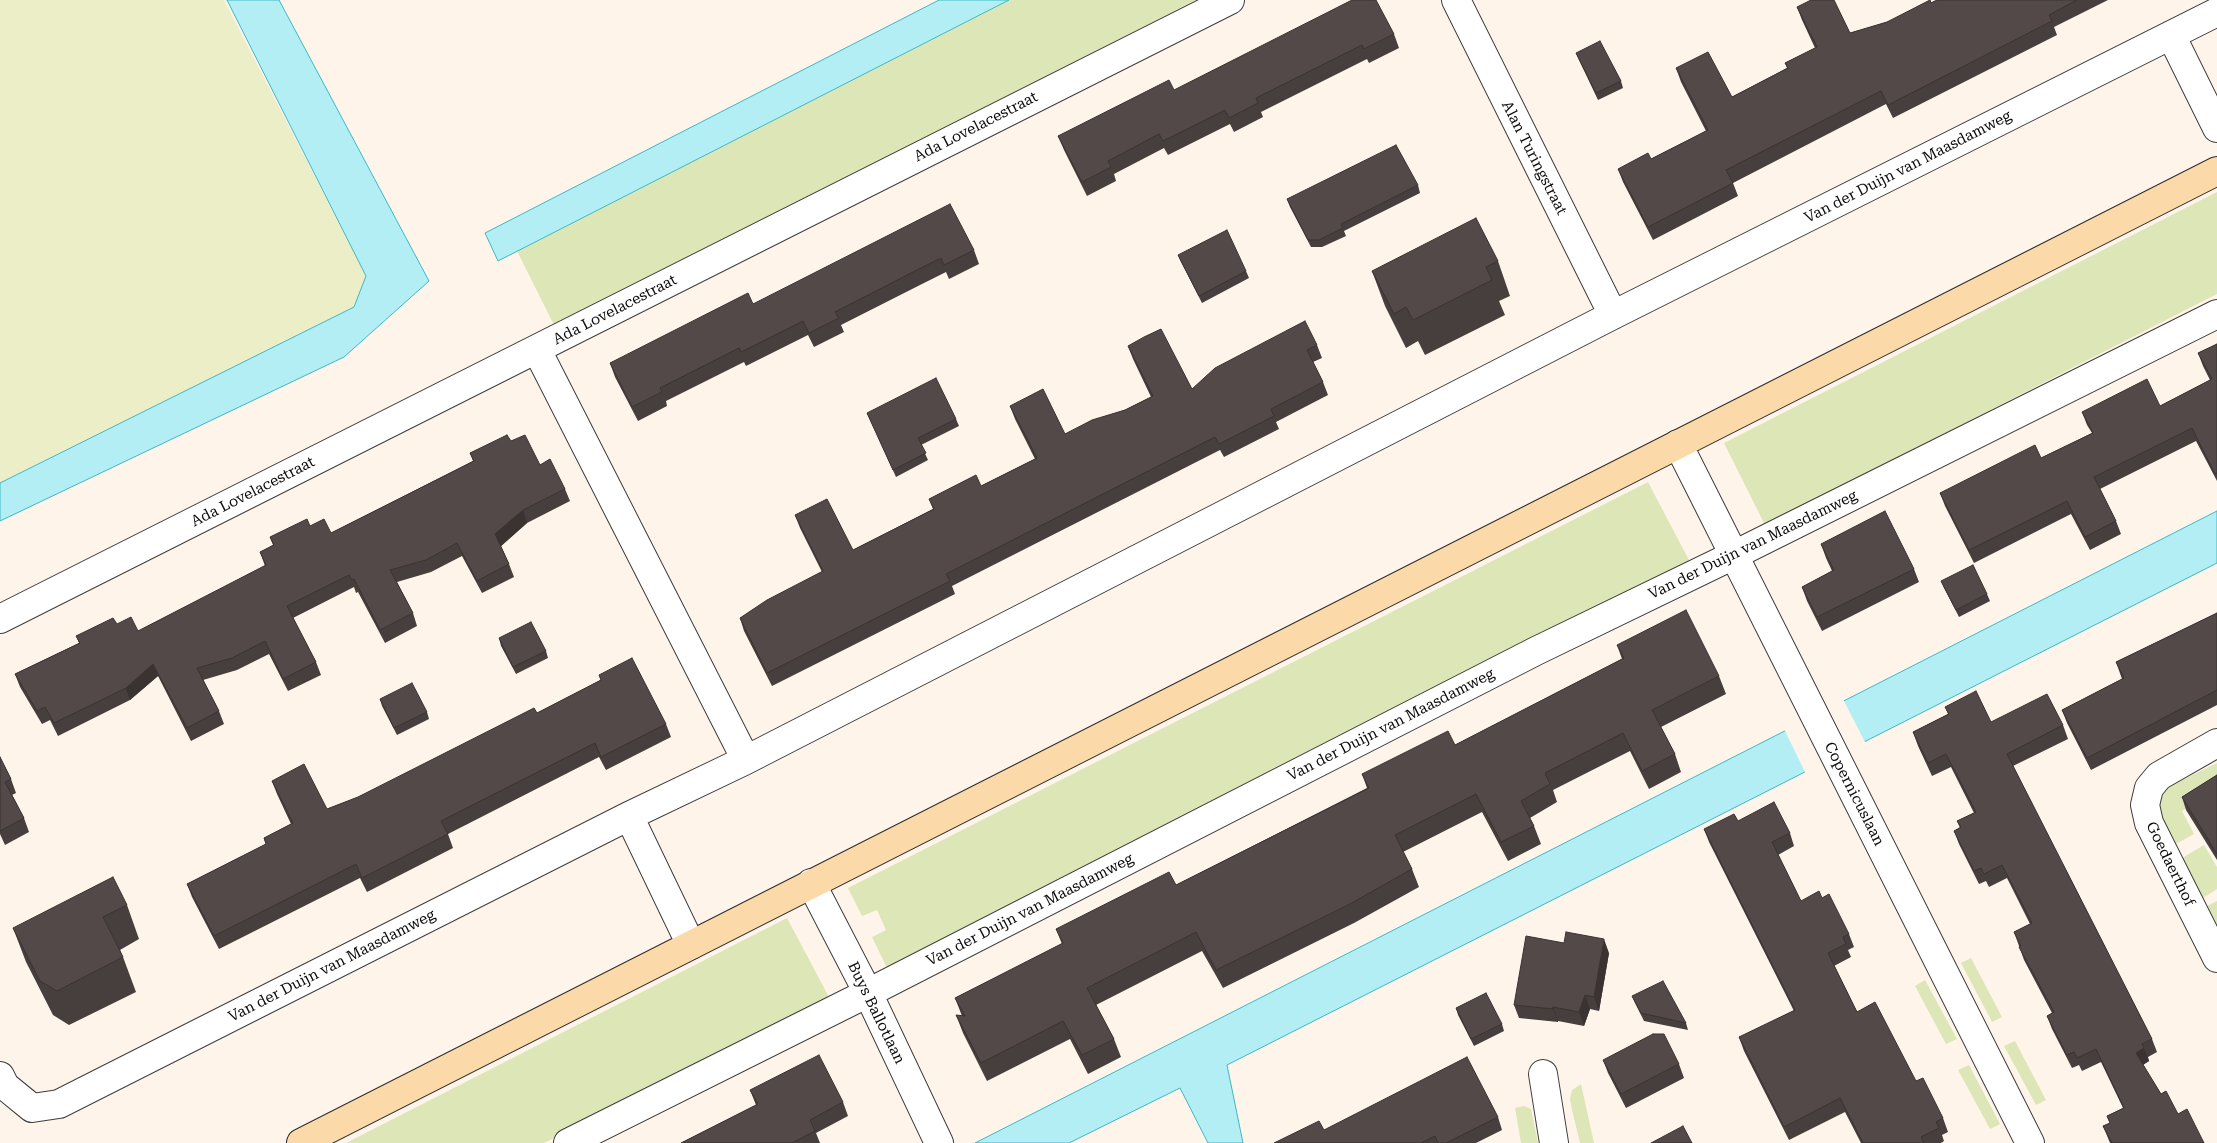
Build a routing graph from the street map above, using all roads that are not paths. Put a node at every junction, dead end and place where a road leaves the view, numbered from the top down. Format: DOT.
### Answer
graph roads {
  1 [pos="1230,0"];
  2 [pos="1456,0"];
  3 [pos="2217,12"];
  4 [pos="2171,35"];
  5 [pos="2217,128"];
  6 [pos="2217,171"];
  7 [pos="2217,314"];
  8 [pos="1613,315"];
  9 [pos="537,350"];
  10 [pos="1678,444"];
  11 [pos="1734,555"];
  12 [pos="0,619"];
  13 [pos="2217,744"];
  14 [pos="746,760"];
  15 [pos="628,816"];
  16 [pos="812,883"];
  17 [pos="691,945"];
  18 [pos="2217,958"];
  19 [pos="868,993"];
  20 [pos="1543,1074"];
  21 [pos="0,1076"];
  22 [pos="938,1141"];
  23 [pos="301,1143"];
  24 [pos="568,1143"];
  25 [pos="1554,1143"];
  26 [pos="2030,1143"];
  1 -- 9 [label="street, Ada Lovelacestraat"];
  2 -- 8 [label="street, Alan Turingstraat"];
  3 -- 4 [label="street, Van der Duijn van Maasdamweg"];
  4 -- 5 [label="street"];
  4 -- 8 [label="street, Van der Duijn van Maasdamweg"];
  6 -- 10 [label="street"];
  7 -- 11 [label="street, Van der Duijn van Maasdamweg"];
  8 -- 14 [label="street, Van der Duijn van Maasdamweg"];
  9 -- 12 [label="street, Ada Lovelacestraat"];
  9 -- 14 [label="street"];
  10 -- 11 [label="street, Copernicuslaan"];
  10 -- 16 [label="street"];
  11 -- 19 [label="street, Van der Duijn van Maasdamweg"];
  11 -- 26 [label="street, Copernicuslaan"];
  13 -- 18 [label="street, Goedaerthof"];
  14 -- 15 [label="street, Van der Duijn van Maasdamweg"];
  15 -- 17 [label="street"];
  15 -- 21 [label="street, Van der Duijn van Maasdamweg"];
  16 -- 17 [label="street"];
  16 -- 19 [label="street, Buys Ballotlaan"];
  17 -- 23 [label="street"];
  19 -- 22 [label="street, Buys Ballotlaan"];
  19 -- 24 [label="street, Van der Duijn van Maasdamweg"];
  20 -- 25 [label="street"];
}
